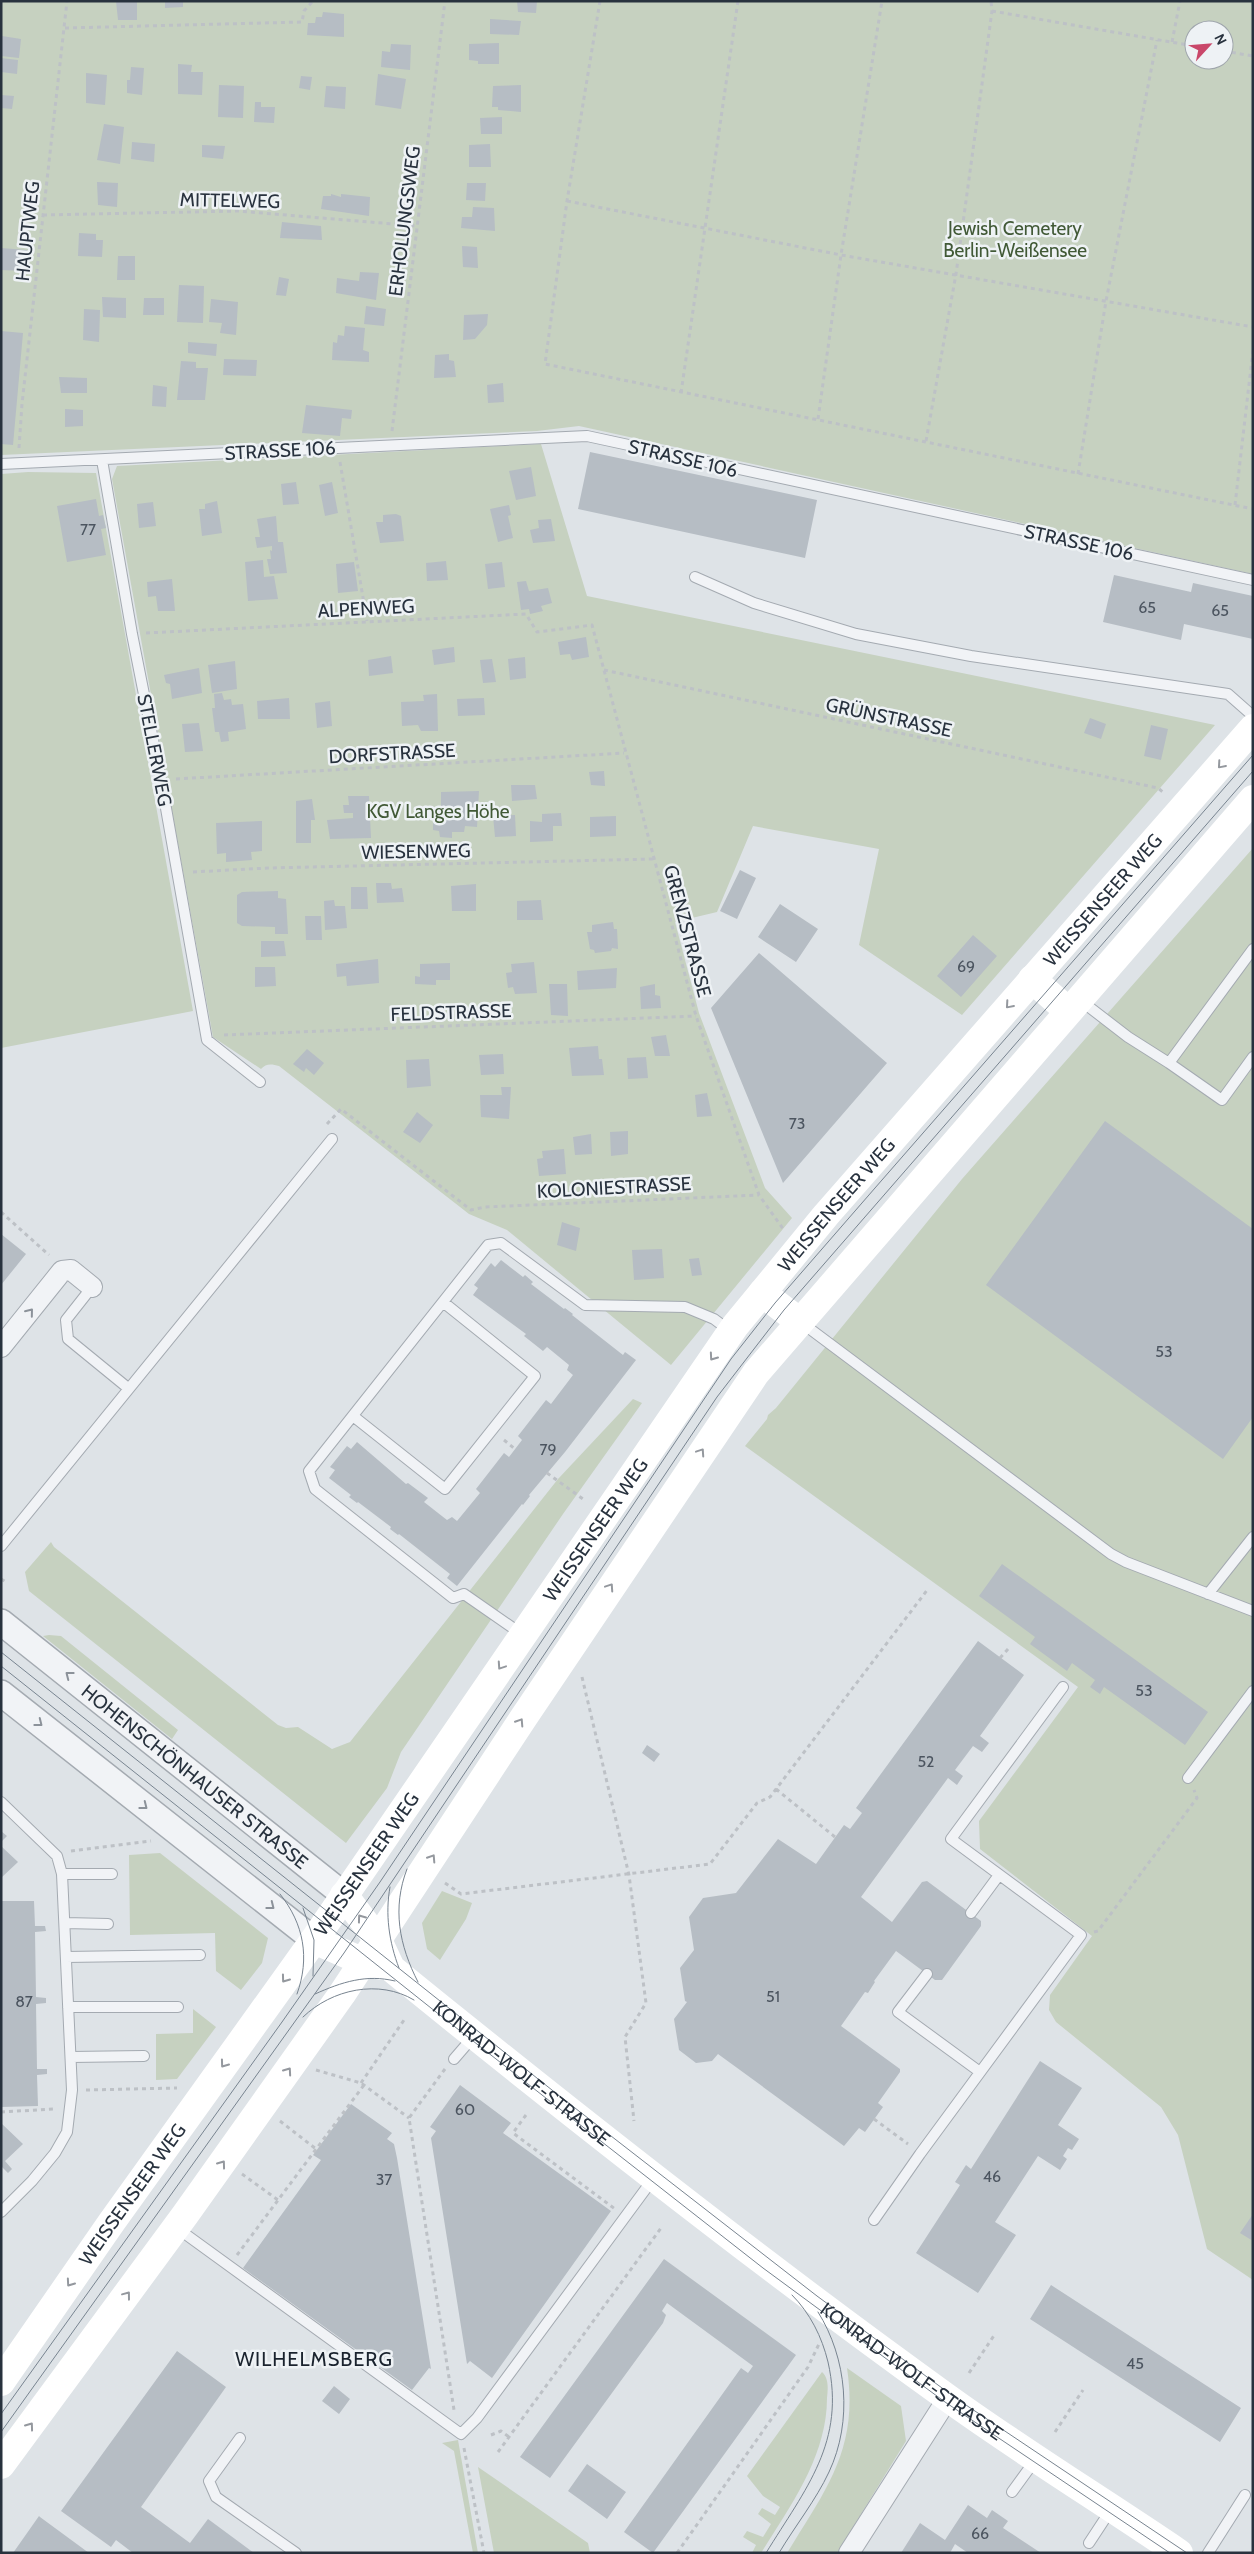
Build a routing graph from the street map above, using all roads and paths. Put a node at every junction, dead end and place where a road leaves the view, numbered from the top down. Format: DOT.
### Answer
graph roads {
  1 [pos="67,1"];
  2 [pos="313,1"];
  3 [pos="446,1"];
  4 [pos="600,1"];
  5 [pos="738,1"];
  6 [pos="882,1"];
  7 [pos="991,1"];
  8 [pos="1180,1"];
  9 [pos="992,12"];
  10 [pos="65,28"];
  11 [pos="1158,40"];
  12 [pos="1172,42"];
  13 [pos="1184,44"];
  14 [pos="1234,53"];
  15 [pos="1253,56"];
  16 [pos="567,201"];
  17 [pos="43,215"];
  18 [pos="417,226"];
  19 [pos="704,227"];
  20 [pos="841,255"];
  21 [pos="956,274"];
  22 [pos="1106,302"];
  23 [pos="1253,327"];
  24 [pos="1253,350"];
  25 [pos="681,393"];
  26 [pos="818,419"];
  27 [pos="926,441"];
  28 [pos="390,444"];
  29 [pos="338,446"];
  30 [pos="102,460"];
  31 [pos="1,464"];
  32 [pos="19,464"];
  33 [pos="1078,474"];
  34 [pos="1235,505"];
  35 [pos="1253,509"];
  36 [pos="695,577"];
  37 [pos="1253,580"];
  38 [pos="367,621"];
  39 [pos="592,625"];
  40 [pos="132,634"];
  41 [pos="604,670"];
  42 [pos="1253,716"];
  43 [pos="1253,728"];
  44 [pos="624,753"];
  45 [pos="161,780"];
  46 [pos="1167,795"];
  47 [pos="1253,799"];
  48 [pos="654,859"];
  49 [pos="178,873"];
  50 [pos="1253,949"];
  51 [pos="1032,979"];
  52 [pos="1074,1005"];
  53 [pos="696,1016"];
  54 [pos="207,1040"];
  55 [pos="1253,1057"];
  56 [pos="1169,1063"];
  57 [pos="260,1082"];
  58 [pos="321,1131"];
  59 [pos="332,1139"];
  60 [pos="759,1195"];
  61 [pos="1,1212"];
  62 [pos="786,1232"];
  63 [pos="62,1271"];
  64 [pos="92,1286"];
  65 [pos="762,1293"];
  66 [pos="443,1302"];
  67 [pos="800,1322"];
  68 [pos="730,1332"];
  69 [pos="1,1347"];
  70 [pos="128,1388"];
  71 [pos="353,1416"];
  72 [pos="547,1473"];
  73 [pos="582,1499"];
  74 [pos="1253,1537"];
  75 [pos="1,1546"];
  76 [pos="1,1579"];
  77 [pos="6,1582"];
  78 [pos="928,1590"];
  79 [pos="1208,1594"];
  80 [pos="1253,1611"];
  81 [pos="1,1622"];
  82 [pos="523,1635"];
  83 [pos="1009,1648"];
  84 [pos="1000,1658"];
  85 [pos="582,1677"];
  86 [pos="1062,1687"];
  87 [pos="1253,1691"];
  88 [pos="1,1693"];
  89 [pos="1188,1778"];
  90 [pos="776,1789"];
  91 [pos="1,1802"];
  92 [pos="835,1837"];
  93 [pos="156,1841"];
  94 [pos="68,1851"];
  95 [pos="62,1874"];
  96 [pos="112,1874"];
  97 [pos="630,1875"];
  98 [pos="999,1875"];
  99 [pos="445,1883"];
  100 [pos="344,1896"];
  101 [pos="971,1913"];
  102 [pos="65,1923"];
  103 [pos="108,1924"];
  104 [pos="1081,1935"];
  105 [pos="314,1940"];
  106 [pos="371,1951"];
  107 [pos="200,1955"];
  108 [pos="66,1957"];
  109 [pos="927,1974"];
  110 [pos="68,2007"];
  111 [pos="178,2007"];
  112 [pos="404,2020"];
  113 [pos="475,2034"];
  114 [pos="144,2056"];
  115 [pos="71,2057"];
  116 [pos="454,2059"];
  117 [pos="314,2069"];
  118 [pos="980,2072"];
  119 [pos="362,2084"];
  120 [pos="177,2088"];
  121 [pos="82,2090"];
  122 [pos="54,2109"];
  123 [pos="1,2112"];
  124 [pos="526,2114"];
  125 [pos="409,2118"];
  126 [pos="277,2119"];
  127 [pos="874,2119"];
  128 [pos="634,2121"];
  129 [pos="316,2150"];
  130 [pos="920,2154"];
  131 [pos="239,2172"];
  132 [pos="655,2176"];
  133 [pos="278,2200"];
  134 [pos="1,2212"];
  135 [pos="625,2217"];
  136 [pos="874,2220"];
  137 [pos="176,2227"];
  138 [pos="661,2228"];
  139 [pos="229,2265"];
  140 [pos="995,2334"];
  141 [pos="819,2344"];
  142 [pos="970,2373"];
  143 [pos="1,2382"];
  144 [pos="1082,2390"];
  145 [pos="948,2398"];
  146 [pos="1054,2432"];
  147 [pos="461,2434"];
  148 [pos="491,2435"];
  149 [pos="509,2437"];
  150 [pos="240,2438"];
  151 [pos="498,2452"];
  152 [pos="1037,2458"];
  153 [pos="1,2465"];
  154 [pos="1012,2492"];
  155 [pos="1245,2495"];
  156 [pos="1112,2508"];
  157 [pos="1089,2543"];
  158 [pos="1170,2550"];
  159 [pos="296,2553"];
  160 [pos="484,2553"];
  161 [pos="677,2553"];
  162 [pos="849,2553"];
  163 [pos="1208,2553"];
  1 -- 10 [label="path, HAUPTWEG"];
  2 -- 10 [label="path"];
  3 -- 18 [label="path, ERHOLUNGSWEG"];
  4 -- 16 [label="path"];
  5 -- 19 [label="path"];
  6 -- 20 [label="path"];
  7 -- 9 [label="path"];
  8 -- 12 [label="path"];
  9 -- 11 [label="path"];
  9 -- 21 [label="path"];
  10 -- 17 [label="path, HAUPTWEG"];
  11 -- 12 [label="path"];
  11 -- 22 [label="path"];
  12 -- 13 [label="path"];
  14 -- 15 [label="path"];
  16 -- 19 [label="path"];
  16 -- 25 [label="path"];
  17 -- 18 [label="path, MITTELWEG"];
  17 -- 32 [label="path, HAUPTWEG"];
  18 -- 28 [label="path, ERHOLUNGSWEG"];
  19 -- 20 [label="path"];
  19 -- 25 [label="path"];
  20 -- 21 [label="path"];
  20 -- 26 [label="path"];
  21 -- 22 [label="path"];
  21 -- 27 [label="path"];
  22 -- 23 [label="path"];
  22 -- 33 [label="path"];
  24 -- 34 [label="path"];
  25 -- 26 [label="path"];
  26 -- 27 [label="path"];
  27 -- 33 [label="path"];
  28 -- 29 [label="lane, STRASSE 106"];
  28 -- 37 [label="lane, STRASSE 106"];
  29 -- 30 [label="lane, STRASSE 106"];
  29 -- 38 [label="path"];
  30 -- 32 [label="lane, STRASSE 106"];
  30 -- 40 [label="lane, STELLERWEG"];
  31 -- 32 [label="lane, STRASSE 106"];
  33 -- 34 [label="path"];
  34 -- 35 [label="path"];
  36 -- 42 [label="lane"];
  38 -- 39 [label="path, ALPENWEG"];
  38 -- 40 [label="path, ALPENWEG"];
  39 -- 41 [label="path, GRENZSTRASSE"];
  40 -- 45 [label="lane, STELLERWEG"];
  41 -- 44 [label="path, GRENZSTRASSE"];
  41 -- 46 [label="path, GRÜNSTRASSE"];
  43 -- 51 [label="main road, WEISSENSEER WEG, one-way"];
  44 -- 45 [label="path, DORFSTRASSE"];
  44 -- 48 [label="path, GRENZSTRASSE"];
  45 -- 49 [label="lane, STELLERWEG"];
  47 -- 52 [label="main road"];
  48 -- 49 [label="path, WIESENWEG"];
  48 -- 53 [label="path, GRENZSTRASSE"];
  49 -- 54 [label="lane, STELLERWEG"];
  50 -- 56 [label="lane"];
  51 -- 52 [label="main road"];
  51 -- 65 [label="main road, WEISSENSEER WEG, one-way"];
  52 -- 56 [label="lane"];
  52 -- 67 [label="main road"];
  53 -- 54 [label="path, FELDSTRASSE"];
  53 -- 60 [label="path, GRENZSTRASSE"];
  54 -- 57 [label="lane"];
  55 -- 56 [label="lane"];
  58 -- 60 [label="path, KOLONIESTRASSE"];
  59 -- 70 [label="lane"];
  60 -- 62 [label="path, GRENZSTRASSE"];
  61 -- 63 [label="path"];
  63 -- 64 [label="street"];
  69 -- 63 [label="street, one-way"];
  64 -- 70 [label="lane"];
  65 -- 67 [label="main road"];
  65 -- 68 [label="main road, WEISSENSEER WEG"];
  66 -- 68 [label="lane"];
  66 -- 71 [label="lane"];
  66 -- 71 [label="lane"];
  67 -- 79 [label="lane"];
  106 -- 67 [label="main road, one-way"];
  68 -- 82 [label="main road, WEISSENSEER WEG, one-way"];
  70 -- 75 [label="lane"];
  71 -- 82 [label="lane"];
  72 -- 73 [label="path"];
  74 -- 79 [label="lane"];
  76 -- 77 [label="path"];
  78 -- 90 [label="path"];
  79 -- 80 [label="lane"];
  100 -- 81 [label="street, HOHENSCHÖNHAUSER STRASSE, one-way"];
  82 -- 100 [label="main road, WEISSENSEER WEG, one-way"];
  83 -- 84 [label="path"];
  85 -- 97 [label="path"];
  86 -- 98 [label="lane"];
  87 -- 89 [label="lane"];
  88 -- 105 [label="street, one-way"];
  89 -- 104 [label="path"];
  90 -- 92 [label="path"];
  90 -- 97 [label="path"];
  91 -- 95 [label="lane"];
  93 -- 94 [label="path"];
  95 -- 96 [label="lane"];
  95 -- 102 [label="lane"];
  97 -- 99 [label="path"];
  97 -- 128 [label="path"];
  98 -- 101 [label="lane"];
  98 -- 104 [label="lane"];
  100 -- 105 [label="main road, WEISSENSEER WEG"];
  106 -- 100 [label="main road, HOHENSCHÖNHAUSER STRASSE, one-way"];
  102 -- 103 [label="lane"];
  102 -- 108 [label="lane"];
  104 -- 118 [label="lane"];
  105 -- 106 [label="main road"];
  105 -- 143 [label="main road, WEISSENSEER WEG, one-way"];
  106 -- 113 [label="main road, KONRAD-WOLF-STRASSE"];
  137 -- 106 [label="main road, one-way"];
  107 -- 108 [label="lane"];
  108 -- 110 [label="lane"];
  109 -- 118 [label="lane"];
  110 -- 111 [label="lane"];
  110 -- 115 [label="lane"];
  112 -- 119 [label="path"];
  113 -- 116 [label="lane"];
  113 -- 132 [label="main road, KONRAD-WOLF-STRASSE"];
  114 -- 115 [label="lane"];
  115 -- 134 [label="lane"];
  116 -- 125 [label="path"];
  117 -- 119 [label="path"];
  118 -- 130 [label="lane"];
  119 -- 125 [label="path"];
  119 -- 129 [label="path"];
  120 -- 121 [label="path"];
  122 -- 123 [label="path"];
  124 -- 135 [label="path"];
  125 -- 147 [label="path"];
  126 -- 129 [label="path"];
  127 -- 130 [label="path"];
  129 -- 133 [label="path"];
  130 -- 136 [label="lane"];
  131 -- 133 [label="path"];
  132 -- 135 [label="lane"];
  132 -- 145 [label="main road, KONRAD-WOLF-STRASSE"];
  133 -- 139 [label="path"];
  135 -- 147 [label="lane"];
  137 -- 139 [label="lane"];
  153 -- 137 [label="main road, one-way"];
  138 -- 149 [label="path"];
  139 -- 147 [label="lane"];
  140 -- 142 [label="path"];
  141 -- 161 [label="path"];
  144 -- 146 [label="path"];
  145 -- 152 [label="main road, KONRAD-WOLF-STRASSE"];
  145 -- 162 [label="street"];
  147 -- 160 [label="path"];
  148 -- 149 [label="path"];
  149 -- 151 [label="path"];
  150 -- 159 [label="lane"];
  152 -- 154 [label="lane"];
  152 -- 156 [label="main road, KONRAD-WOLF-STRASSE"];
  155 -- 163 [label="lane"];
  156 -- 157 [label="lane"];
  156 -- 158 [label="main road, KONRAD-WOLF-STRASSE"];
}
